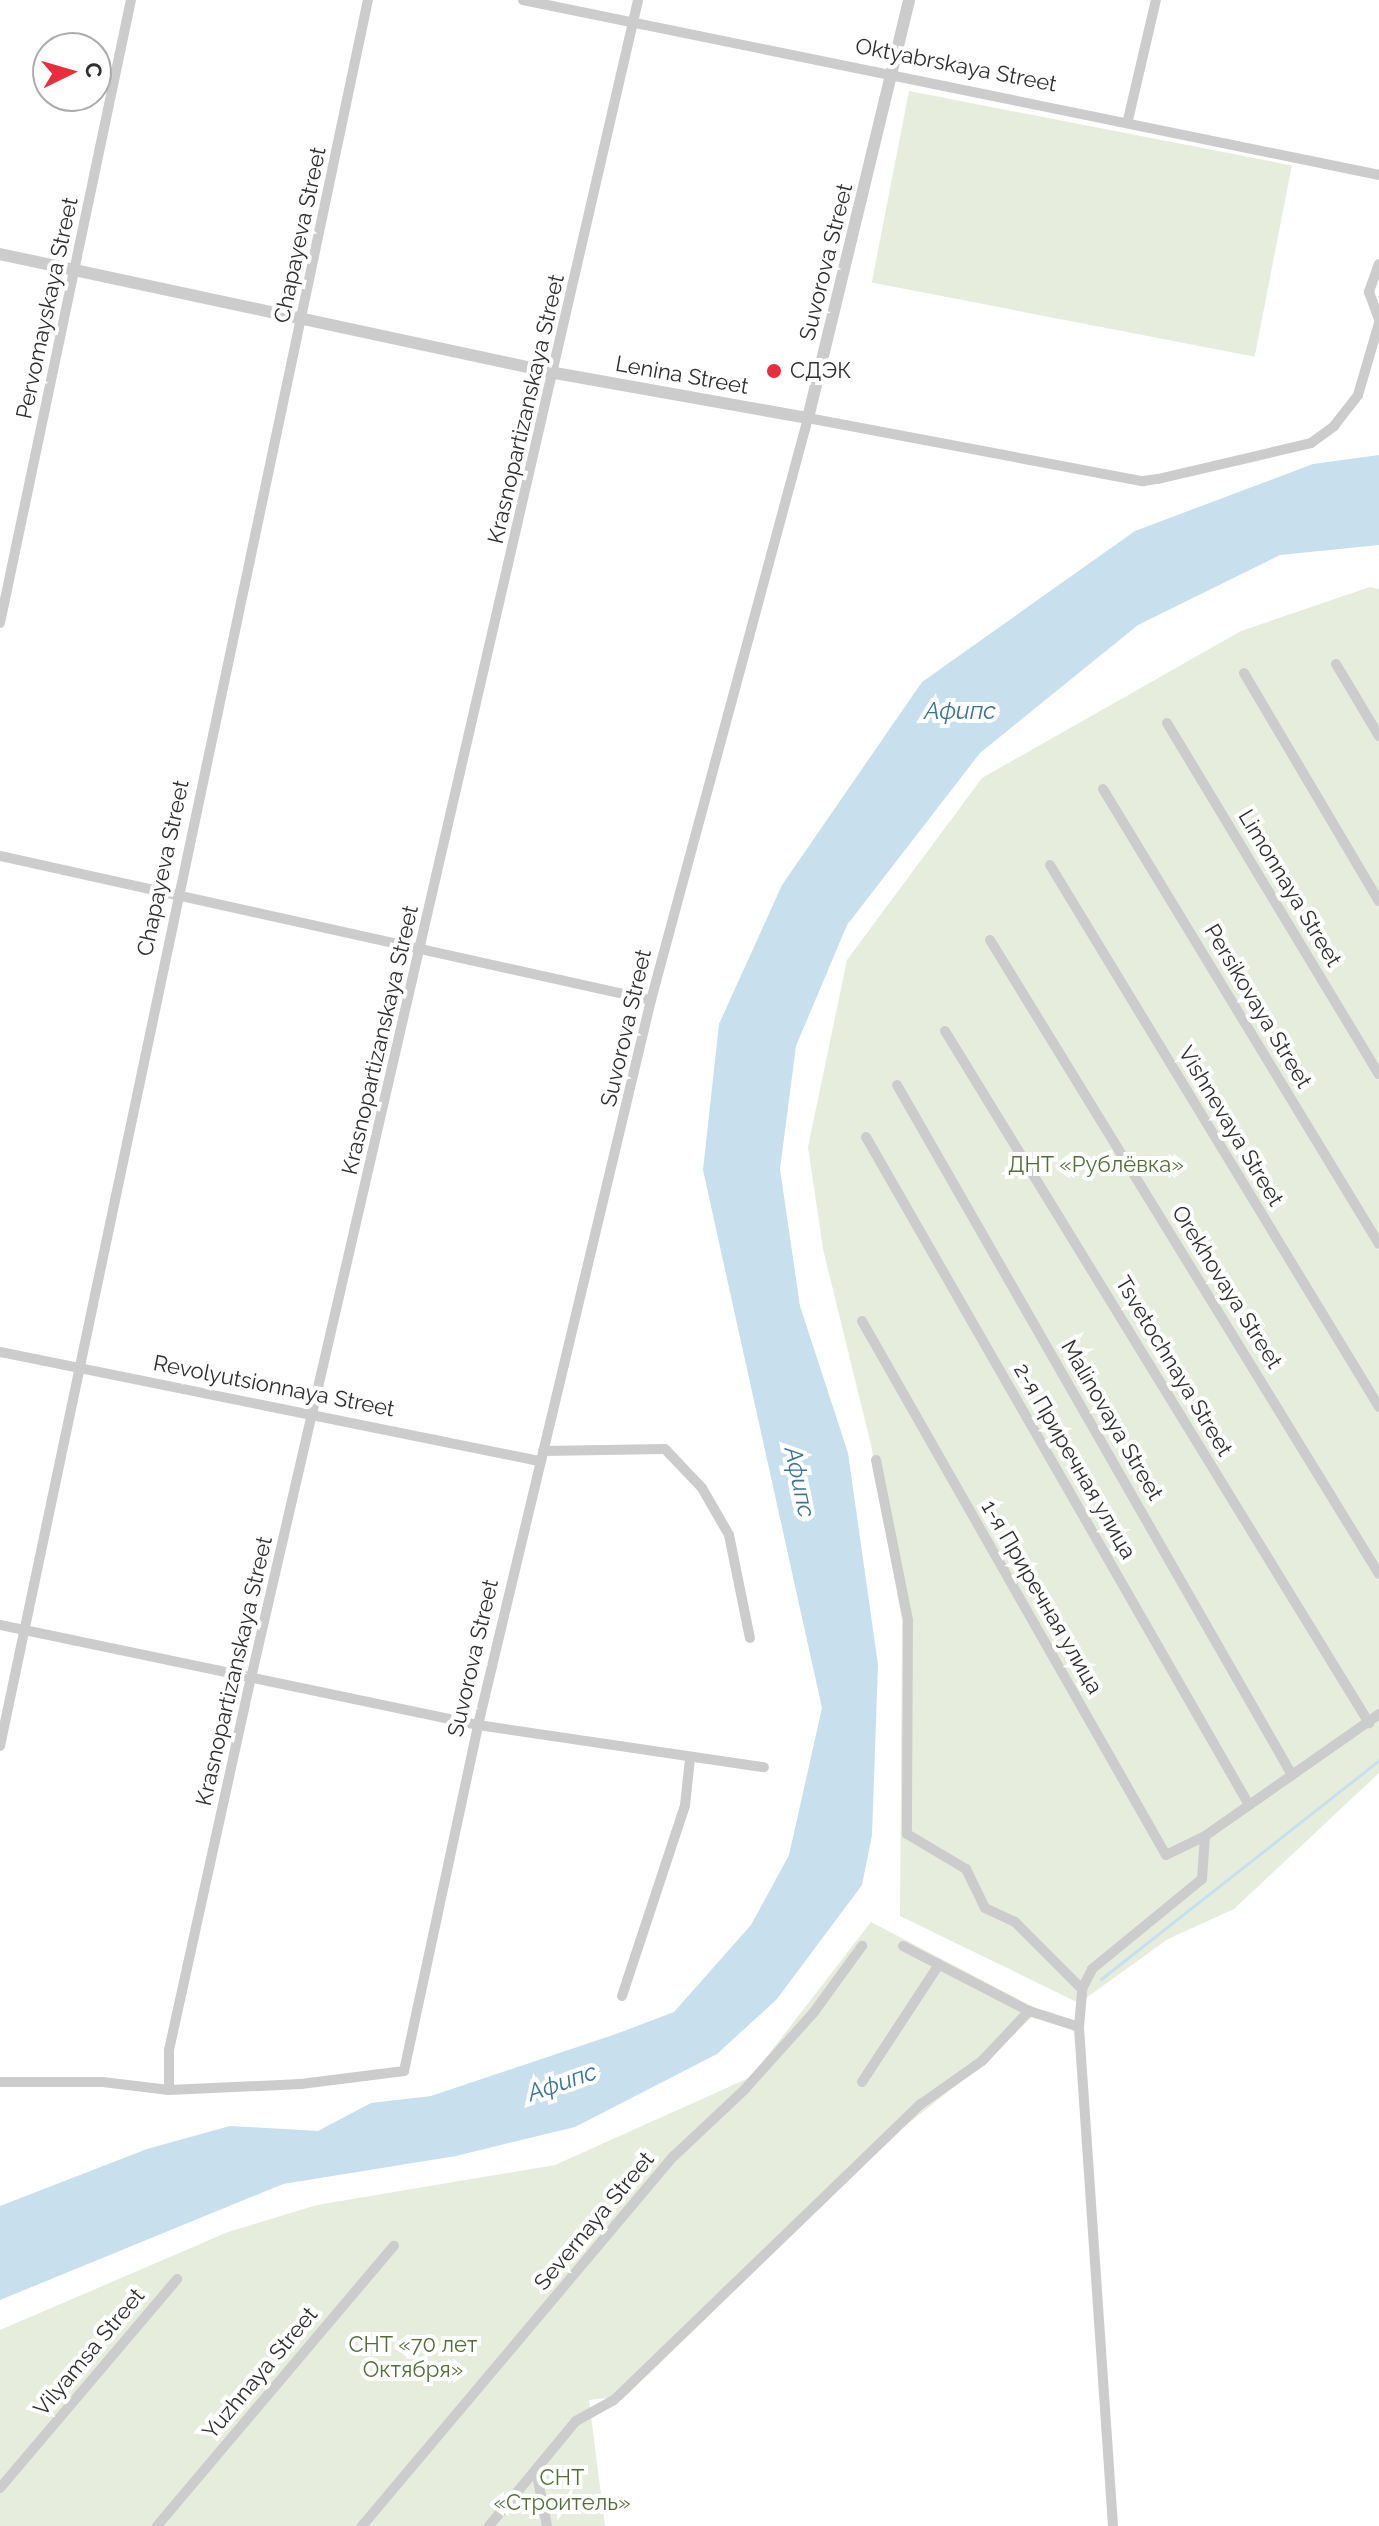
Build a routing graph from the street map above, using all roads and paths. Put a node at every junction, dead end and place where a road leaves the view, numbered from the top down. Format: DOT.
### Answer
graph roads {
  1 [pos="131,0"];
  2 [pos="368,0"];
  3 [pos="523,0"];
  4 [pos="638,0"];
  5 [pos="909,0"];
  6 [pos="1156,0"];
  7 [pos="633,22"];
  8 [pos="895,72"];
  9 [pos="1128,120"];
  10 [pos="1379,175"];
  11 [pos="0,254"];
  12 [pos="1379,264"];
  13 [pos="76,272"];
  14 [pos="303,319"];
  15 [pos="1379,321"];
  16 [pos="555,373"];
  17 [pos="808,418"];
  18 [pos="0,623"];
  19 [pos="1336,664"];
  20 [pos="1244,673"];
  21 [pos="1167,723"];
  22 [pos="1379,736"];
  23 [pos="1103,789"];
  24 [pos="0,856"];
  25 [pos="1050,865"];
  26 [pos="178,896"];
  27 [pos="1379,901"];
  28 [pos="990,940"];
  29 [pos="422,949"];
  30 [pos="651,1000"];
  31 [pos="945,1031"];
  32 [pos="1379,1074"];
  33 [pos="897,1085"];
  34 [pos="866,1137"];
  35 [pos="1379,1244"];
  36 [pos="862,1321"];
  37 [pos="0,1352"];
  38 [pos="78,1368"];
  39 [pos="1379,1407"];
  40 [pos="315,1414"];
  41 [pos="541,1456"];
  42 [pos="876,1460"];
  43 [pos="1379,1574"];
  44 [pos="0,1625"];
  45 [pos="25,1630"];
  46 [pos="750,1638"];
  47 [pos="251,1678"];
  48 [pos="1379,1714"];
  49 [pos="1369,1723"];
  50 [pos="478,1725"];
  51 [pos="0,1746"];
  52 [pos="690,1759"];
  53 [pos="764,1767"];
  54 [pos="1292,1775"];
  55 [pos="1249,1805"];
  56 [pos="1205,1836"];
  57 [pos="862,1946"];
  58 [pos="903,1946"];
  59 [pos="938,1966"];
  60 [pos="1082,1989"];
  61 [pos="622,1996"];
  62 [pos="1029,2011"];
  63 [pos="1079,2027"];
  64 [pos="0,2082"];
  65 [pos="862,2082"];
  66 [pos="169,2090"];
  67 [pos="394,2246"];
  68 [pos="177,2279"];
  69 [pos="536,2470"];
  70 [pos="0,2488"];
  71 [pos="157,2526"];
  72 [pos="362,2526"];
  73 [pos="489,2526"];
  74 [pos="547,2526"];
  75 [pos="1113,2526"];
  1 -- 13 [label="street, Pervomayskaya Street"];
  2 -- 14 [label="street, Chapayeva Street"];
  3 -- 7 [label="street, Oktyabrskaya Street"];
  4 -- 7 [label="street, Krasnopartizanskaya Street"];
  5 -- 8 [label="street, Suvorova Street"];
  6 -- 9 [label="street"];
  7 -- 8 [label="street, Oktyabrskaya Street"];
  7 -- 16 [label="street, Krasnopartizanskaya Street"];
  8 -- 9 [label="street, Oktyabrskaya Street"];
  8 -- 17 [label="street, Suvorova Street"];
  9 -- 10 [label="street, Oktyabrskaya Street"];
  11 -- 13 [label="street, Lenina Street"];
  12 -- 15 [label="street, Lenina Street"];
  13 -- 14 [label="street, Lenina Street"];
  13 -- 18 [label="street, Pervomayskaya Street"];
  14 -- 16 [label="street, Lenina Street"];
  14 -- 26 [label="street, Chapayeva Street"];
  15 -- 17 [label="street, Lenina Street"];
  16 -- 17 [label="street, Lenina Street"];
  16 -- 29 [label="street, Krasnopartizanskaya Street"];
  17 -- 30 [label="street, Suvorova Street"];
  19 -- 22 [label="street"];
  20 -- 27 [label="street"];
  21 -- 32 [label="street, Limonnaya Street"];
  23 -- 35 [label="street, Persikovaya Street"];
  24 -- 26 [label="street"];
  25 -- 39 [label="street, Vishnevaya Street"];
  26 -- 29 [label="street"];
  26 -- 38 [label="street, Chapayeva Street"];
  28 -- 43 [label="street, Orekhovaya Street"];
  29 -- 30 [label="street"];
  29 -- 40 [label="street, Krasnopartizanskaya Street"];
  30 -- 41 [label="street, Suvorova Street"];
  31 -- 49 [label="street, Tsvetochnaya Street"];
  33 -- 54 [label="street, Malinovaya Street"];
  34 -- 55 [label="street, 2-я Приречная улица"];
  36 -- 56 [label="street, 1-я Приречная улица"];
  37 -- 38 [label="street, Revolyutsionnaya Street"];
  38 -- 40 [label="street, Revolyutsionnaya Street"];
  38 -- 45 [label="street, Chapayeva Street"];
  40 -- 41 [label="street, Revolyutsionnaya Street"];
  40 -- 47 [label="street, Krasnopartizanskaya Street"];
  41 -- 46 [label="street, Revolyutsionnaya Street"];
  41 -- 50 [label="street, Suvorova Street"];
  42 -- 60 [label="street"];
  44 -- 45 [label="street"];
  45 -- 47 [label="street"];
  45 -- 51 [label="street, Chapayeva Street"];
  47 -- 50 [label="street"];
  47 -- 66 [label="street, Krasnopartizanskaya Street"];
  48 -- 49 [label="street"];
  49 -- 54 [label="street"];
  50 -- 52 [label="street"];
  50 -- 66 [label="street, Suvorova Street"];
  52 -- 53 [label="street"];
  52 -- 61 [label="street"];
  54 -- 55 [label="street"];
  55 -- 56 [label="street"];
  56 -- 60 [label="street"];
  57 -- 72 [label="street, Severnaya Street"];
  58 -- 59 [label="street"];
  59 -- 62 [label="street"];
  59 -- 65 [label="street"];
  60 -- 63 [label="street"];
  62 -- 63 [label="street"];
  62 -- 69 [label="street"];
  63 -- 75 [label="street"];
  64 -- 66 [label="street"];
  67 -- 71 [label="street, Yuzhnaya Street"];
  68 -- 70 [label="street, Vilyamsa Street"];
  69 -- 73 [label="street"];
  69 -- 74 [label="street"];
}
